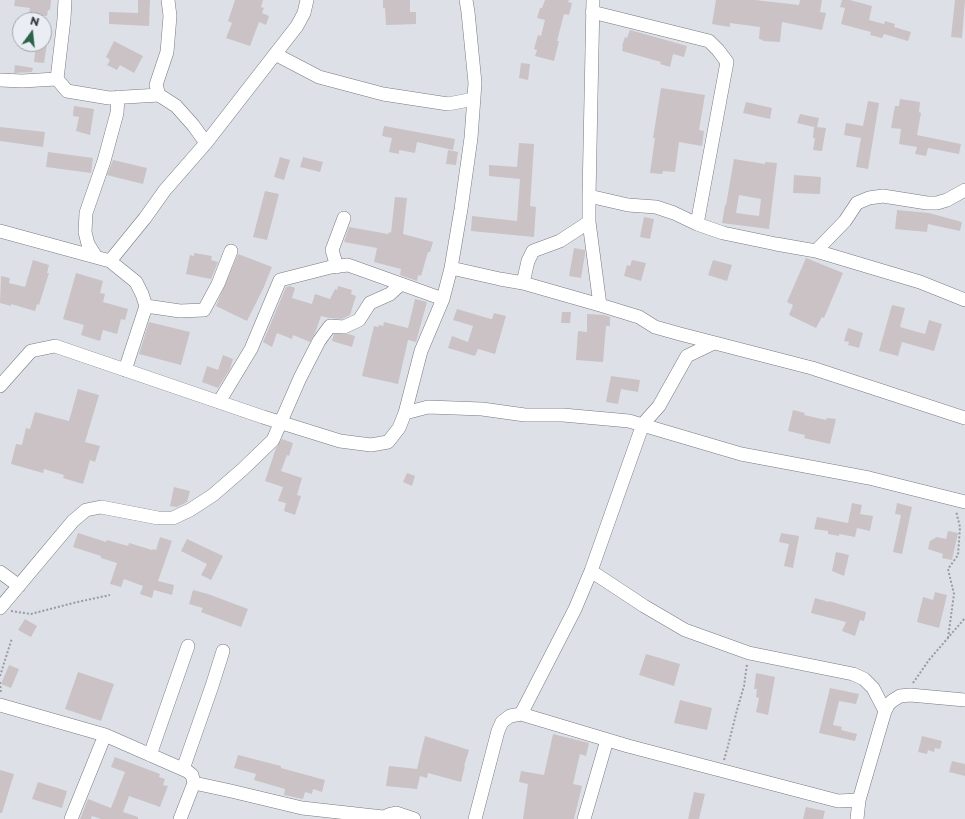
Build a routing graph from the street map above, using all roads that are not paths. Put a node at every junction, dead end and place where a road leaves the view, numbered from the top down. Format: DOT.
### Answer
graph roads {
  1 [pos="65,0"];
  2 [pos="168,0"];
  3 [pos="307,0"];
  4 [pos="466,0"];
  5 [pos="593,6"];
  6 [pos="275,54"];
  7 [pos="57,79"];
  8 [pos="0,80"];
  9 [pos="160,95"];
  10 [pos="118,97"];
  11 [pos="474,99"];
  12 [pos="206,143"];
  13 [pos="965,190"];
  14 [pos="589,196"];
  15 [pos="344,218"];
  16 [pos="589,222"];
  17 [pos="697,224"];
  18 [pos="0,232"];
  19 [pos="231,251"];
  20 [pos="816,251"];
  21 [pos="96,257"];
  22 [pos="110,261"];
  23 [pos="337,266"];
  24 [pos="451,268"];
  25 [pos="523,283"];
  26 [pos="401,284"];
  27 [pos="443,299"];
  28 [pos="965,300"];
  29 [pos="600,305"];
  30 [pos="146,306"];
  31 [pos="714,343"];
  32 [pos="125,370"];
  33 [pos="0,386"];
  34 [pos="218,402"];
  35 [pos="405,413"];
  36 [pos="965,418"];
  37 [pos="281,422"];
  38 [pos="643,424"];
  39 [pos="959,500"];
  40 [pos="591,571"];
  41 [pos="0,572"];
  42 [pos="19,586"];
  43 [pos="4,610"];
  44 [pos="188,646"];
  45 [pos="223,651"];
  46 [pos="965,700"];
  47 [pos="0,705"];
  48 [pos="885,711"];
  49 [pos="522,714"];
  50 [pos="105,735"];
  51 [pos="607,740"];
  52 [pos="150,755"];
  53 [pos="182,769"];
  54 [pos="194,783"];
  55 [pos="859,800"];
  56 [pos="381,818"];
  57 [pos="71,819"];
  58 [pos="180,819"];
  59 [pos="414,819"];
  60 [pos="475,819"];
  61 [pos="584,819"];
  62 [pos="857,819"];
  1 -- 7 [label="street"];
  2 -- 9 [label="street"];
  3 -- 6 [label="street"];
  4 -- 11 [label="street"];
  5 -- 14 [label="street"];
  5 -- 17 [label="street"];
  6 -- 11 [label="street"];
  6 -- 12 [label="street"];
  7 -- 8 [label="street"];
  7 -- 10 [label="street"];
  9 -- 10 [label="street"];
  9 -- 12 [label="street"];
  10 -- 21 [label="street"];
  11 -- 24 [label="street"];
  12 -- 22 [label="street"];
  13 -- 20 [label="street"];
  14 -- 16 [label="street"];
  14 -- 17 [label="street"];
  15 -- 23 [label="street"];
  16 -- 25 [label="street"];
  16 -- 29 [label="street"];
  17 -- 20 [label="street"];
  18 -- 21 [label="street"];
  19 -- 30 [label="street"];
  20 -- 28 [label="street"];
  21 -- 22 [label="street"];
  22 -- 30 [label="street"];
  23 -- 26 [label="street"];
  23 -- 34 [label="street"];
  24 -- 25 [label="street"];
  24 -- 27 [label="street"];
  25 -- 29 [label="street"];
  26 -- 27 [label="street"];
  26 -- 37 [label="street"];
  27 -- 35 [label="street"];
  29 -- 31 [label="street"];
  30 -- 32 [label="street"];
  31 -- 36 [label="street"];
  31 -- 38 [label="street"];
  32 -- 33 [label="street"];
  32 -- 34 [label="street"];
  34 -- 37 [label="street"];
  35 -- 37 [label="street"];
  35 -- 38 [label="street"];
  37 -- 42 [label="street"];
  38 -- 39 [label="street"];
  38 -- 40 [label="street"];
  40 -- 48 [label="street"];
  40 -- 49 [label="street"];
  41 -- 42 [label="street"];
  42 -- 43 [label="street"];
  44 -- 52 [label="street"];
  45 -- 53 [label="street"];
  46 -- 48 [label="street"];
  47 -- 50 [label="street"];
  48 -- 55 [label="street"];
  49 -- 51 [label="street"];
  49 -- 60 [label="street"];
  50 -- 52 [label="street"];
  50 -- 57 [label="street"];
  51 -- 55 [label="street"];
  51 -- 61 [label="street"];
  52 -- 53 [label="street"];
  53 -- 54 [label="street"];
  54 -- 56 [label="street"];
  54 -- 58 [label="street"];
  55 -- 62 [label="street"];
  56 -- 59 [label="street"];
}
